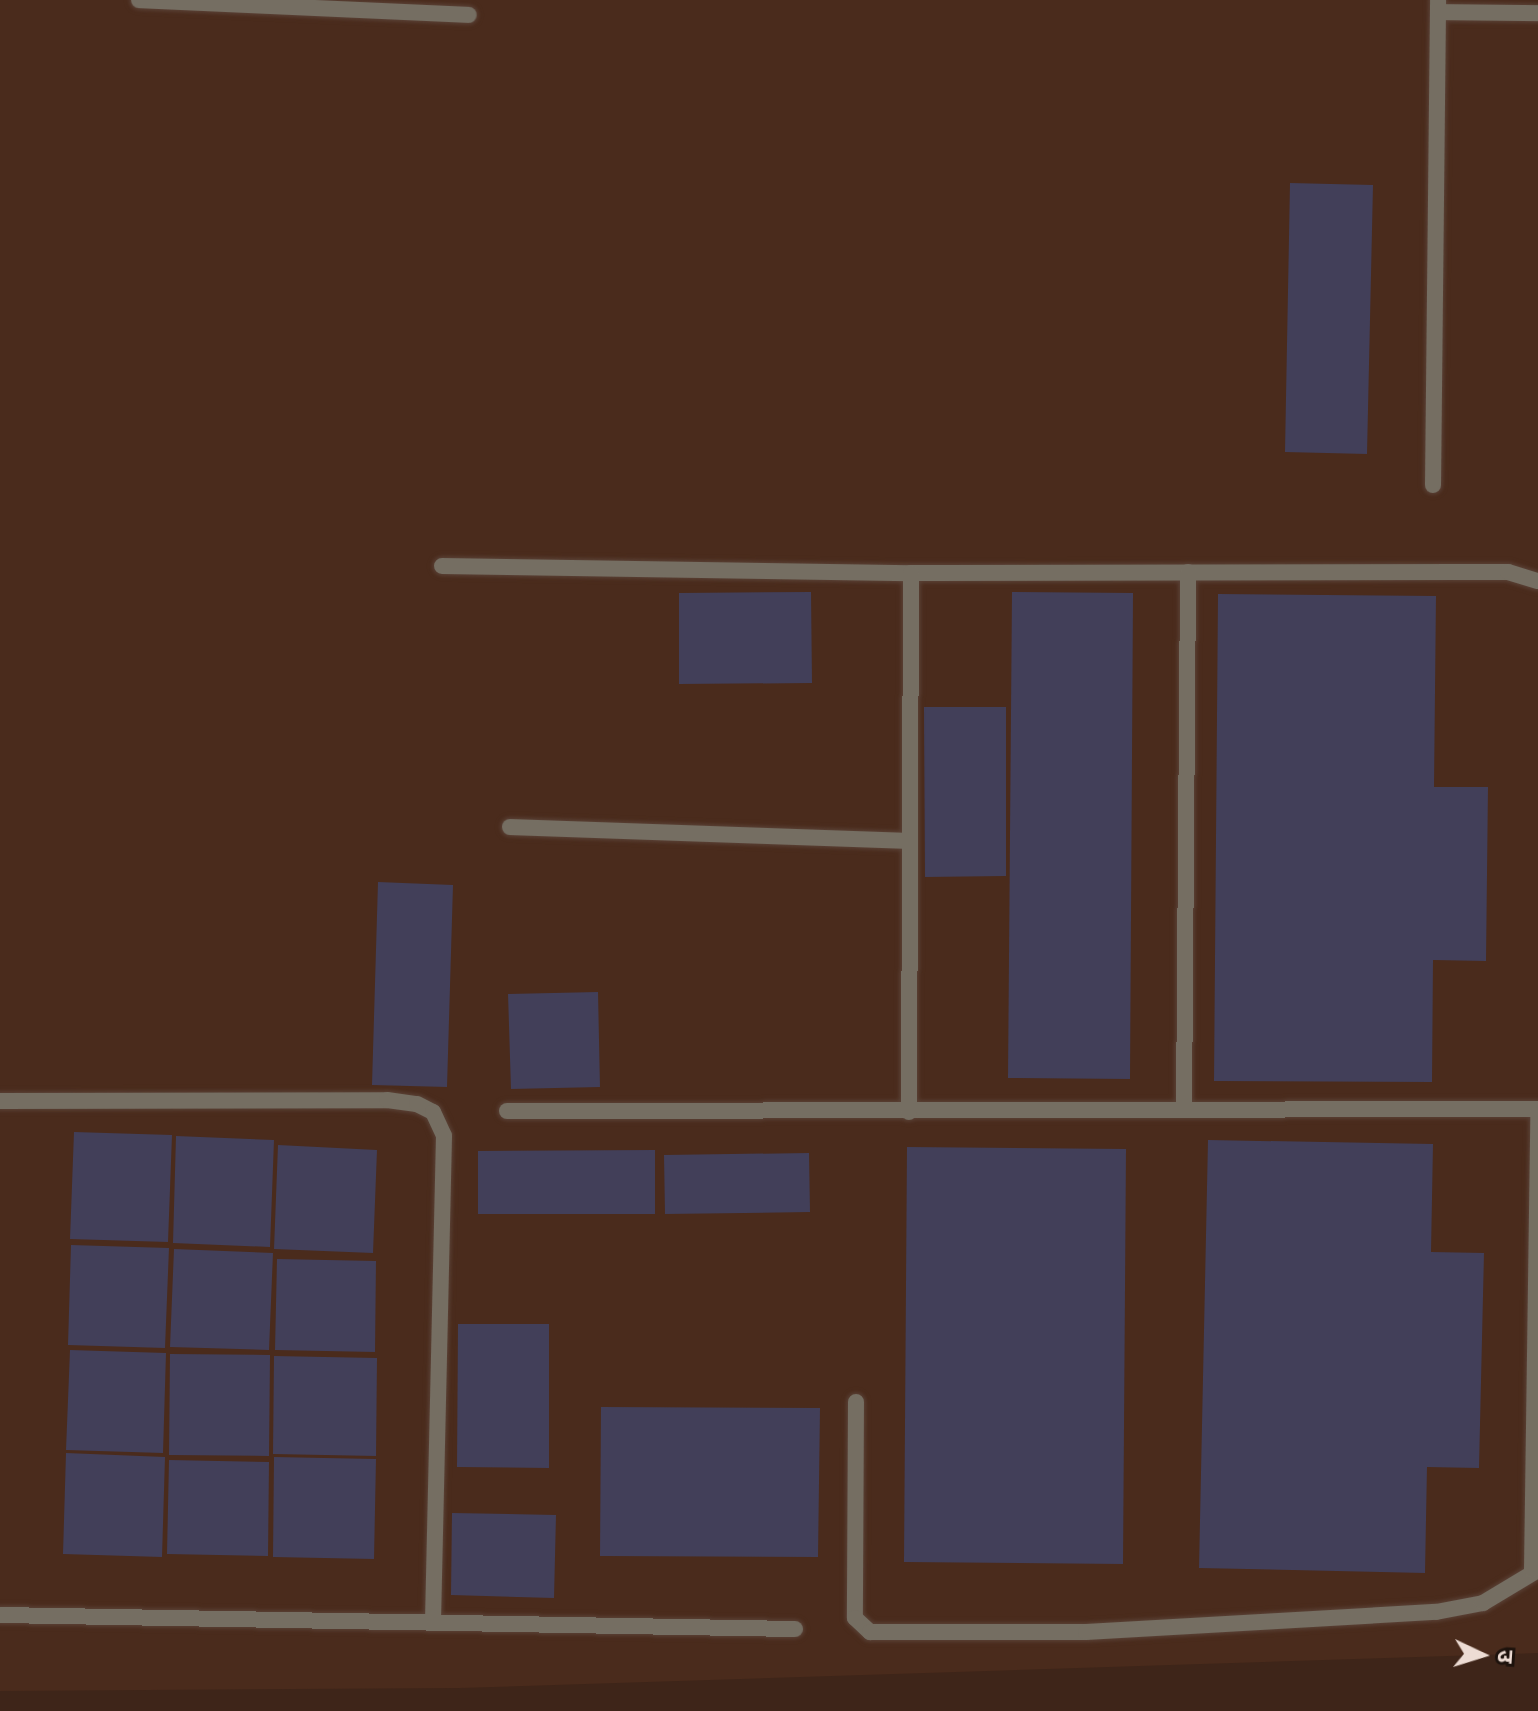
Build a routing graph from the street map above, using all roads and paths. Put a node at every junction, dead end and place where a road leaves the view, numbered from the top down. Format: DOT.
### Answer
graph roads {
  1 [pos="139,0"];
  2 [pos="1438,6"];
  3 [pos="1538,13"];
  4 [pos="469,15"];
  5 [pos="1433,485"];
  6 [pos="442,566"];
  7 [pos="1188,572"];
  8 [pos="911,573"];
  9 [pos="1538,581"];
  10 [pos="510,827"];
  11 [pos="910,841"];
  12 [pos="0,1101"];
  13 [pos="1538,1109"];
  14 [pos="1184,1110"];
  15 [pos="507,1111"];
  16 [pos="909,1112"];
  17 [pos="1538,1115"];
  18 [pos="856,1402"];
  19 [pos="1535,1570"];
  20 [pos="0,1615"];
  21 [pos="433,1620"];
  22 [pos="795,1629"];
  1 -- 4 [label="lane"];
  2 -- 3 [label="lane"];
  2 -- 5 [label="lane"];
  6 -- 8 [label="lane"];
  7 -- 8 [label="lane"];
  7 -- 9 [label="lane"];
  7 -- 14 [label="lane"];
  8 -- 11 [label="lane"];
  10 -- 11 [label="lane"];
  11 -- 16 [label="lane"];
  12 -- 21 [label="lane"];
  13 -- 14 [label="lane"];
  14 -- 16 [label="lane"];
  15 -- 16 [label="lane"];
  17 -- 19 [label="lane"];
  18 -- 19 [label="lane"];
  20 -- 21 [label="lane"];
  21 -- 22 [label="lane"];
}
